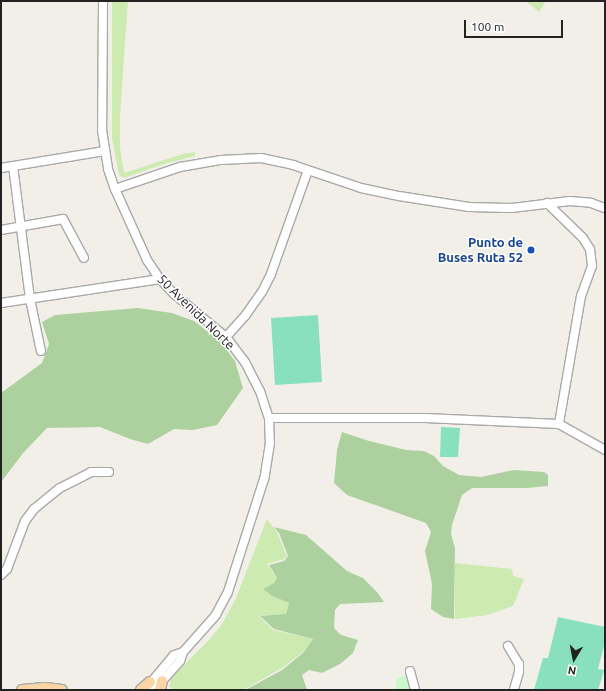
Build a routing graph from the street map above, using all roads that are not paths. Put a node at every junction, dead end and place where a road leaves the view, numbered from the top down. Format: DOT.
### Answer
graph roads {
  1 [pos="103,1"];
  2 [pos="104,150"];
  3 [pos="13,166"];
  4 [pos="1,168"];
  5 [pos="308,170"];
  6 [pos="115,189"];
  7 [pos="547,203"];
  8 [pos="605,208"];
  9 [pos="20,227"];
  10 [pos="1,230"];
  11 [pos="84,258"];
  12 [pos="160,279"];
  13 [pos="30,299"];
  14 [pos="1,303"];
  15 [pos="226,337"];
  16 [pos="40,351"];
  17 [pos="268,418"];
  18 [pos="558,424"];
  19 [pos="605,450"];
  20 [pos="109,472"];
  21 [pos="1,575"];
  22 [pos="508,646"];
  23 [pos="183,652"];
  24 [pos="410,671"];
  25 [pos="161,685"];
  26 [pos="150,687"];
  27 [pos="22,690"];
  28 [pos="62,690"];
  29 [pos="141,690"];
  30 [pos="415,690"];
  31 [pos="514,690"];
  1 -- 2 [label="street, 50 Avenida Norte"];
  2 -- 3 [label="street"];
  2 -- 6 [label="street, 50 Avenida Norte"];
  3 -- 4 [label="street"];
  3 -- 9 [label="street"];
  5 -- 6 [label="street"];
  5 -- 7 [label="street"];
  5 -- 15 [label="street"];
  6 -- 12 [label="street, 50 Avenida Norte"];
  7 -- 8 [label="street"];
  7 -- 18 [label="street"];
  9 -- 10 [label="street"];
  9 -- 11 [label="street"];
  9 -- 13 [label="street"];
  12 -- 13 [label="street"];
  12 -- 15 [label="street, 50 Avenida Norte"];
  13 -- 14 [label="street"];
  13 -- 16 [label="street"];
  15 -- 17 [label="street, 50 Avenida Norte"];
  17 -- 18 [label="street"];
  17 -- 23 [label="street, 50 Avenida Norte"];
  18 -- 19 [label="street"];
  20 -- 21 [label="street"];
  22 -- 31 [label="street"];
  23 -- 25 [label="street, 50 Avenida Norte"];
  23 -- 26 [label="street, 50 Avenida Norte"];
  24 -- 30 [label="street"];
  25 -- 26 [label="street, 50 Avenida Norte"];
  26 -- 29 [label="main road"];
  27 -- 28 [label="main road"];
}
